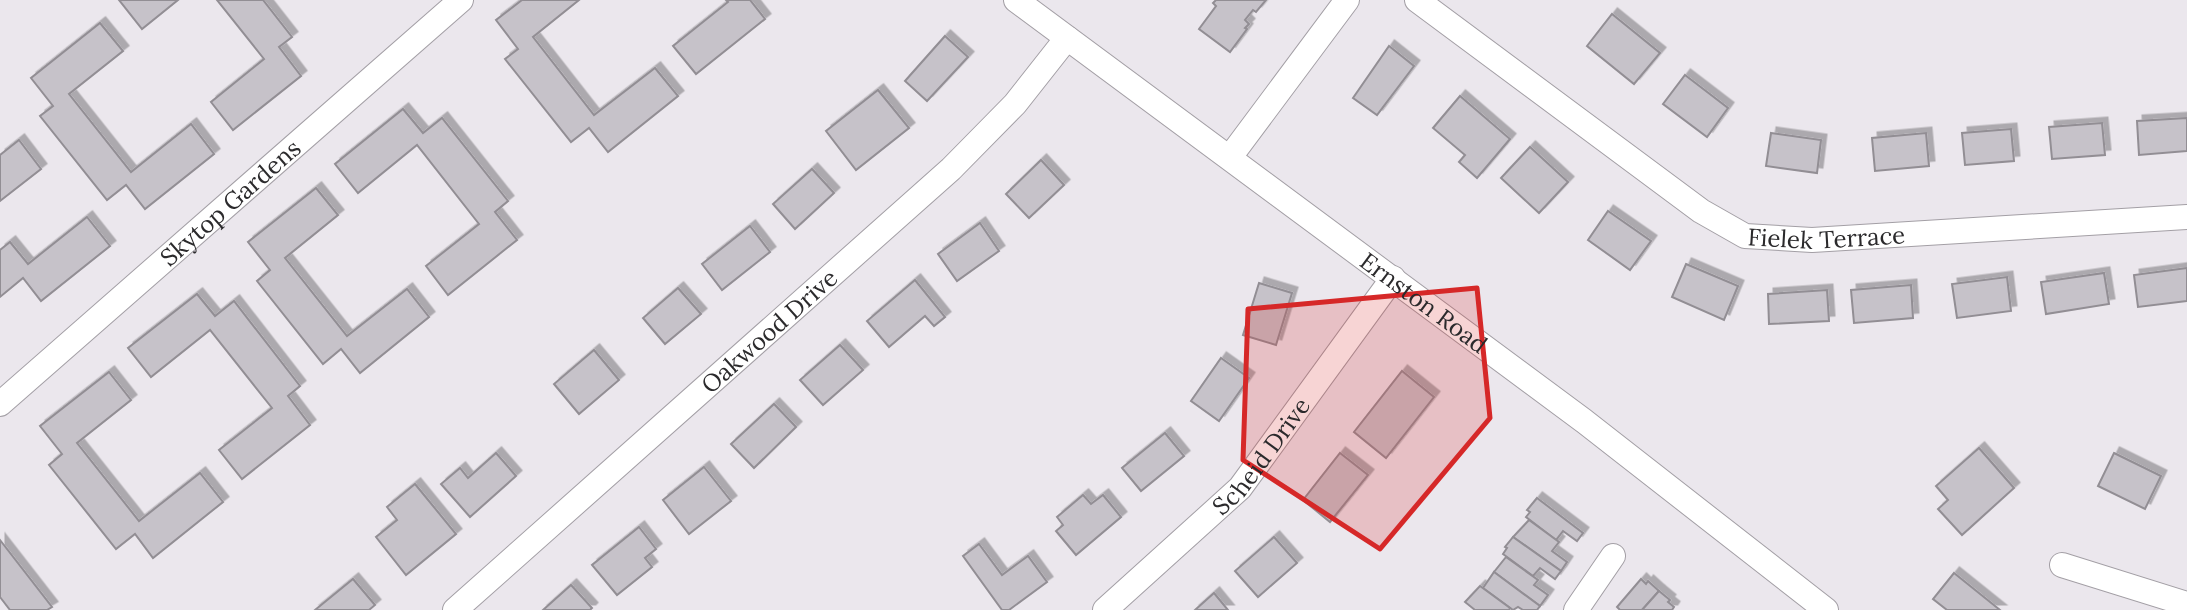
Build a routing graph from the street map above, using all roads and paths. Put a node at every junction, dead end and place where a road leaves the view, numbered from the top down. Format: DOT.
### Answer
graph roads {
  1 [pos="461,0"];
  2 [pos="1016,0"];
  3 [pos="1348,0"];
  4 [pos="1417,0"];
  5 [pos="1067,38"];
  6 [pos="1230,157"];
  7 [pos="2187,217"];
  8 [pos="1394,278"];
  9 [pos="0,404"];
  10 [pos="1613,556"];
  11 [pos="2062,565"];
  12 [pos="2187,604"];
  13 [pos="455,610"];
  14 [pos="1105,610"];
  15 [pos="1576,610"];
  16 [pos="1826,610"];
  1 -- 9 [label="street, Skytop Gardens"];
  2 -- 5 [label="street, Ernston Road"];
  3 -- 6 [label="street"];
  4 -- 7 [label="street, Fielek Terrace"];
  5 -- 6 [label="street, Ernston Road"];
  5 -- 13 [label="street, Oakwood Drive"];
  6 -- 8 [label="street, Ernston Road"];
  8 -- 14 [label="street, Scheid Drive"];
  8 -- 16 [label="street, Ernston Road"];
  10 -- 15 [label="street"];
  11 -- 12 [label="street"];
}
